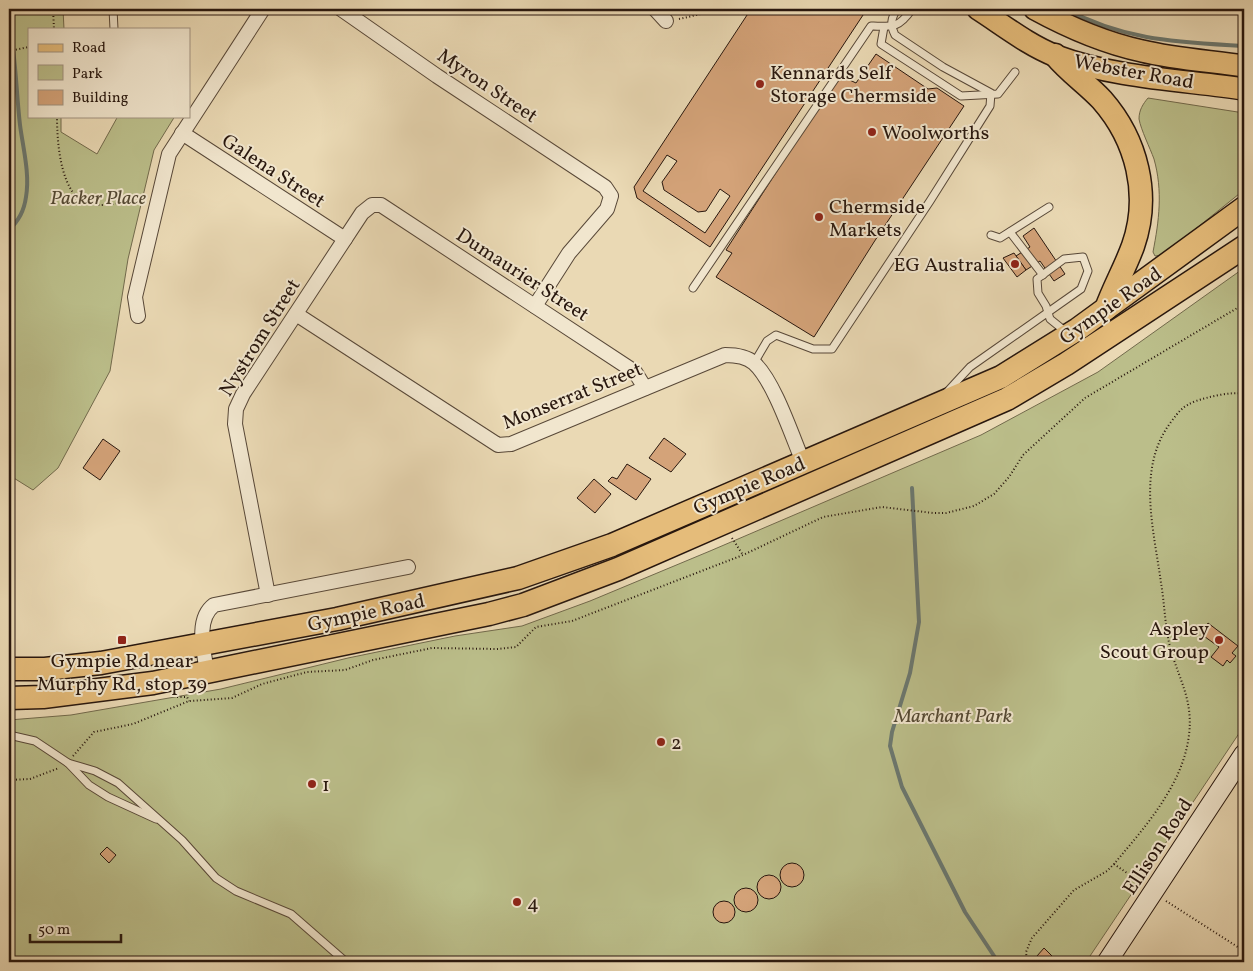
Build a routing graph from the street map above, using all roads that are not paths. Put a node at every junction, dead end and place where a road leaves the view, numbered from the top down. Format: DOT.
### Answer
graph roads {
  1 [pos="113,9"];
  2 [pos="263,9"];
  3 [pos="341,9"];
  4 [pos="655,9"];
  5 [pos="897,9"];
  6 [pos="912,9"];
  7 [pos="978,9"];
  8 [pos="1035,9"];
  9 [pos="666,21"];
  10 [pos="888,27"];
  11 [pos="114,28"];
  12 [pos="1055,55"];
  13 [pos="1244,66"];
  14 [pos="1015,72"];
  15 [pos="1244,89"];
  16 [pos="991,93"];
  17 [pos="182,133"];
  18 [pos="372,205"];
  19 [pos="1049,207"];
  20 [pos="1244,208"];
  21 [pos="1010,232"];
  22 [pos="991,235"];
  23 [pos="345,239"];
  24 [pos="1244,247"];
  25 [pos="1043,275"];
  26 [pos="693,288"];
  27 [pos="535,306"];
  28 [pos="1106,309"];
  29 [pos="1048,312"];
  30 [pos="296,314"];
  31 [pos="138,316"];
  32 [pos="1068,335"];
  33 [pos="754,362"];
  34 [pos="645,388"];
  35 [pos="931,407"];
  36 [pos="803,462"];
  37 [pos="408,567"];
  38 [pos="268,595"];
  39 [pos="203,644"];
  40 [pos="9,669"];
  41 [pos="206,672"];
  42 [pos="9,698"];
  43 [pos="9,735"];
  44 [pos="1244,754"];
  45 [pos="68,763"];
  46 [pos="160,821"];
  47 [pos="346,962"];
  48 [pos="1107,962"];
  1 -- 11 [label="lane"];
  2 -- 17 [label="street"];
  3 -- 27 [label="street, Myron Street"];
  4 -- 9 [label="street"];
  5 -- 10 [label="lane"];
  6 -- 10 [label="lane"];
  7 -- 12 [label="main road, Webster Road"];
  8 -- 13 [label="main road, Webster Road"];
  10 -- 16 [label="lane"];
  10 -- 16 [label="lane"];
  10 -- 26 [label="lane"];
  12 -- 15 [label="main road, Webster Road"];
  12 -- 28 [label="highway"];
  14 -- 16 [label="lane"];
  16 -- 33 [label="lane"];
  17 -- 23 [label="street, Galena Street"];
  17 -- 31 [label="street"];
  18 -- 23 [label="street, Nystrom Street"];
  18 -- 27 [label="street, Dumaurier Street"];
  19 -- 21 [label="lane"];
  20 -- 28 [label="highway, Gympie Road"];
  21 -- 22 [label="lane"];
  21 -- 25 [label="lane"];
  23 -- 30 [label="street, Nystrom Street"];
  24 -- 41 [label="highway, Gympie Road"];
  25 -- 29 [label="lane"];
  25 -- 29 [label="lane"];
  27 -- 34 [label="street, Dumaurier Street"];
  28 -- 32 [label="highway, Gympie Road"];
  29 -- 32 [label="lane"];
  29 -- 35 [label="lane"];
  30 -- 34 [label="street, Monserrat Street"];
  30 -- 38 [label="street, Nystrom Street"];
  32 -- 35 [label="highway, Gympie Road"];
  33 -- 34 [label="street, Monserrat Street"];
  33 -- 36 [label="street"];
  35 -- 36 [label="highway, Gympie Road"];
  36 -- 39 [label="highway, Gympie Road"];
  37 -- 38 [label="street, Gympie Road"];
  38 -- 39 [label="street, Gympie Road"];
  39 -- 40 [label="highway, Gympie Road"];
  39 -- 41 [label="street, Gympie Road"];
  41 -- 42 [label="highway, Gympie Road"];
  43 -- 45 [label="lane"];
  44 -- 48 [label="main road, Ellison Road"];
  45 -- 46 [label="lane"];
  45 -- 46 [label="lane"];
  46 -- 47 [label="lane"];
}
